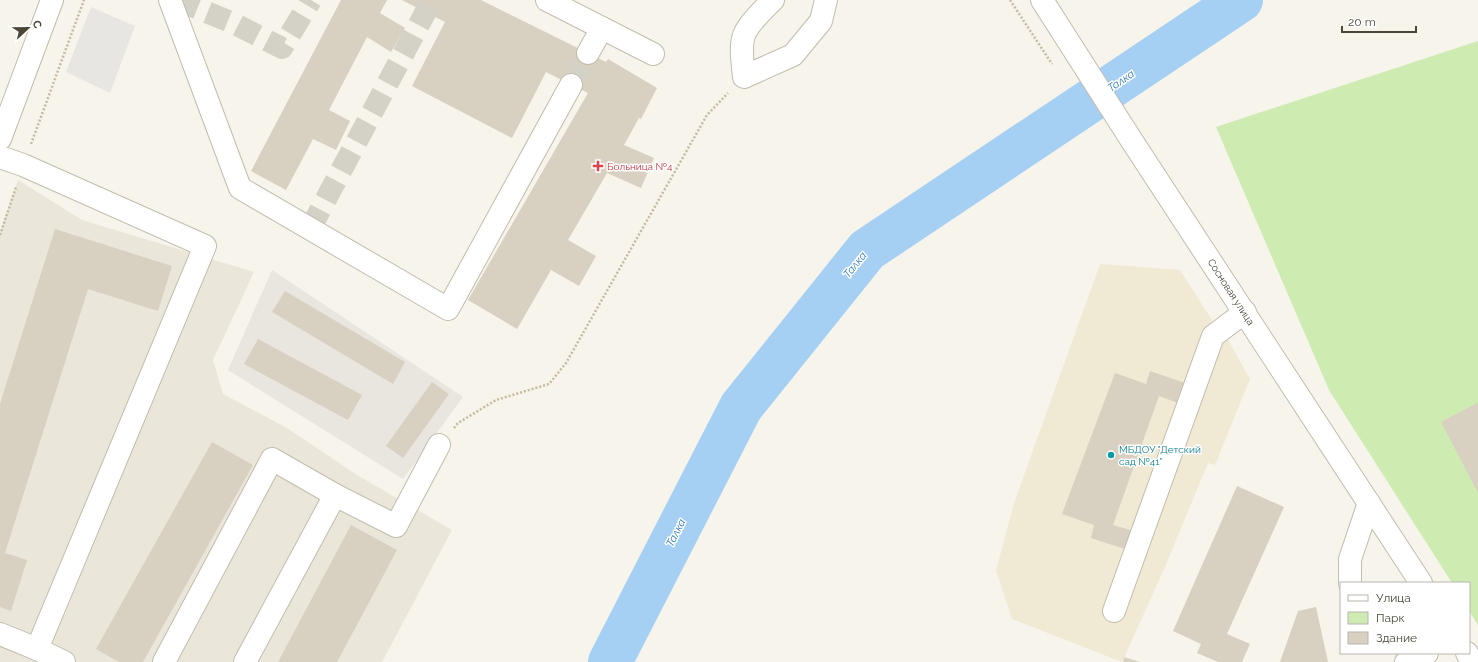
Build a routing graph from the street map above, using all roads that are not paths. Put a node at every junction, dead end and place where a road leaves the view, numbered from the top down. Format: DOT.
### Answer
graph roads {
  1 [pos="52,0"];
  2 [pos="170,0"];
  3 [pos="547,0"];
  4 [pos="773,0"];
  5 [pos="826,0"];
  6 [pos="1042,0"];
  7 [pos="602,28"];
  8 [pos="588,53"];
  9 [pos="653,54"];
  10 [pos="571,85"];
  11 [pos="0,139"];
  12 [pos="0,157"];
  13 [pos="1244,312"];
  14 [pos="439,445"];
  15 [pos="335,495"];
  16 [pos="1369,504"];
  17 [pos="1350,582"];
  18 [pos="1420,582"];
  19 [pos="1114,611"];
  20 [pos="0,634"];
  21 [pos="36,649"];
  22 [pos="64,662"];
  23 [pos="164,662"];
  24 [pos="245,662"];
  1 -- 11 [label="street"];
  2 -- 10 [label="street"];
  3 -- 7 [label="street"];
  4 -- 5 [label="street"];
  6 -- 13 [label="street, Сосновая улица"];
  7 -- 8 [label="street"];
  7 -- 9 [label="street"];
  12 -- 21 [label="street"];
  13 -- 16 [label="street, Сосновая улица"];
  13 -- 19 [label="street"];
  14 -- 15 [label="street"];
  15 -- 23 [label="street"];
  15 -- 24 [label="street"];
  16 -- 17 [label="street"];
  16 -- 18 [label="street, Сосновая улица"];
  20 -- 21 [label="street"];
  21 -- 22 [label="street"];
}
